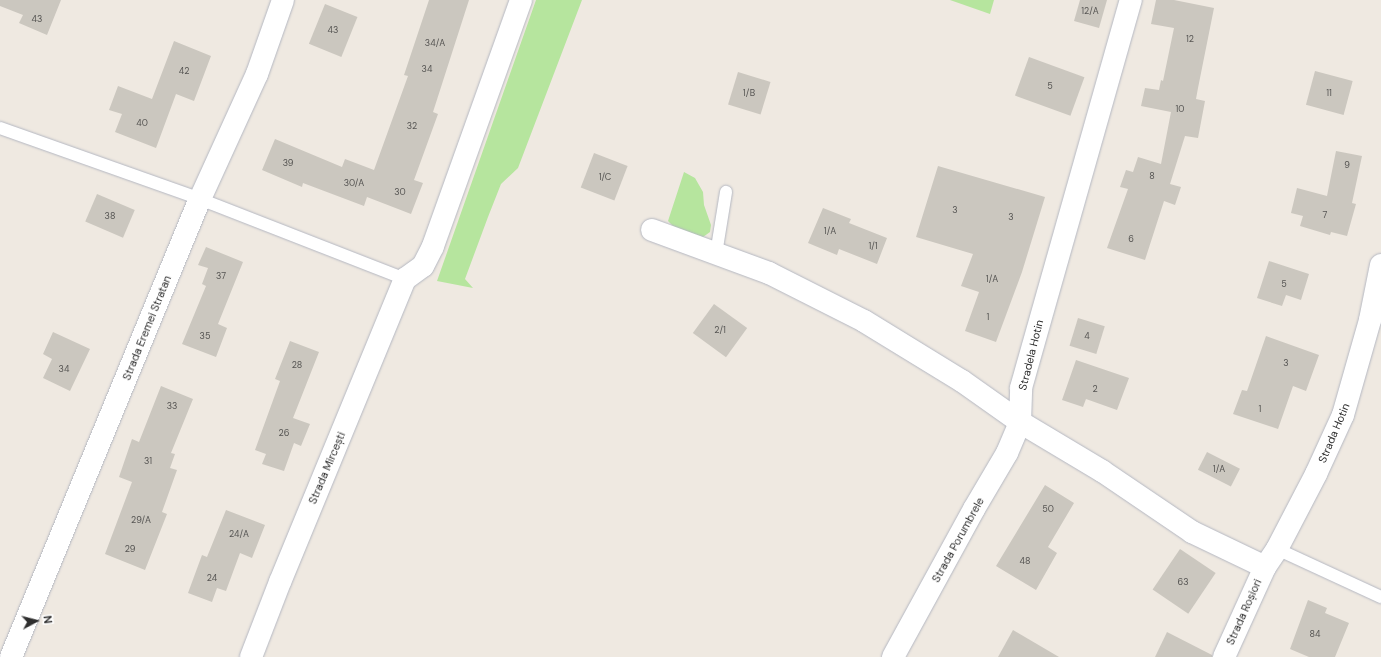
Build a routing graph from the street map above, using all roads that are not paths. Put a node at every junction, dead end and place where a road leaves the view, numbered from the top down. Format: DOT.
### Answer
graph roads {
  1 [pos="283,0"];
  2 [pos="521,0"];
  3 [pos="1131,0"];
  4 [pos="0,128"];
  5 [pos="726,192"];
  6 [pos="200,200"];
  7 [pos="652,230"];
  8 [pos="716,254"];
  9 [pos="1381,265"];
  10 [pos="405,279"];
  11 [pos="1020,422"];
  12 [pos="1277,549"];
  13 [pos="1265,567"];
  14 [pos="1381,597"];
  15 [pos="11,657"];
  16 [pos="251,657"];
  17 [pos="893,657"];
  18 [pos="1224,657"];
  1 -- 6 [label="street, Strada Eremei Stratan"];
  2 -- 10 [label="street"];
  3 -- 11 [label="street, Stradela Hotin"];
  4 -- 6 [label="lane"];
  5 -- 8 [label="lane"];
  6 -- 10 [label="lane"];
  6 -- 15 [label="street, Strada Eremei Stratan"];
  7 -- 8 [label="street"];
  8 -- 11 [label="street"];
  9 -- 12 [label="street, Strada Hotin"];
  10 -- 16 [label="street, Strada Mircești"];
  11 -- 13 [label="street"];
  11 -- 17 [label="street, Strada Porumbrele"];
  12 -- 13 [label="street, Strada Hotin"];
  12 -- 14 [label="lane"];
  13 -- 18 [label="street, Strada Roșiori"];
}
